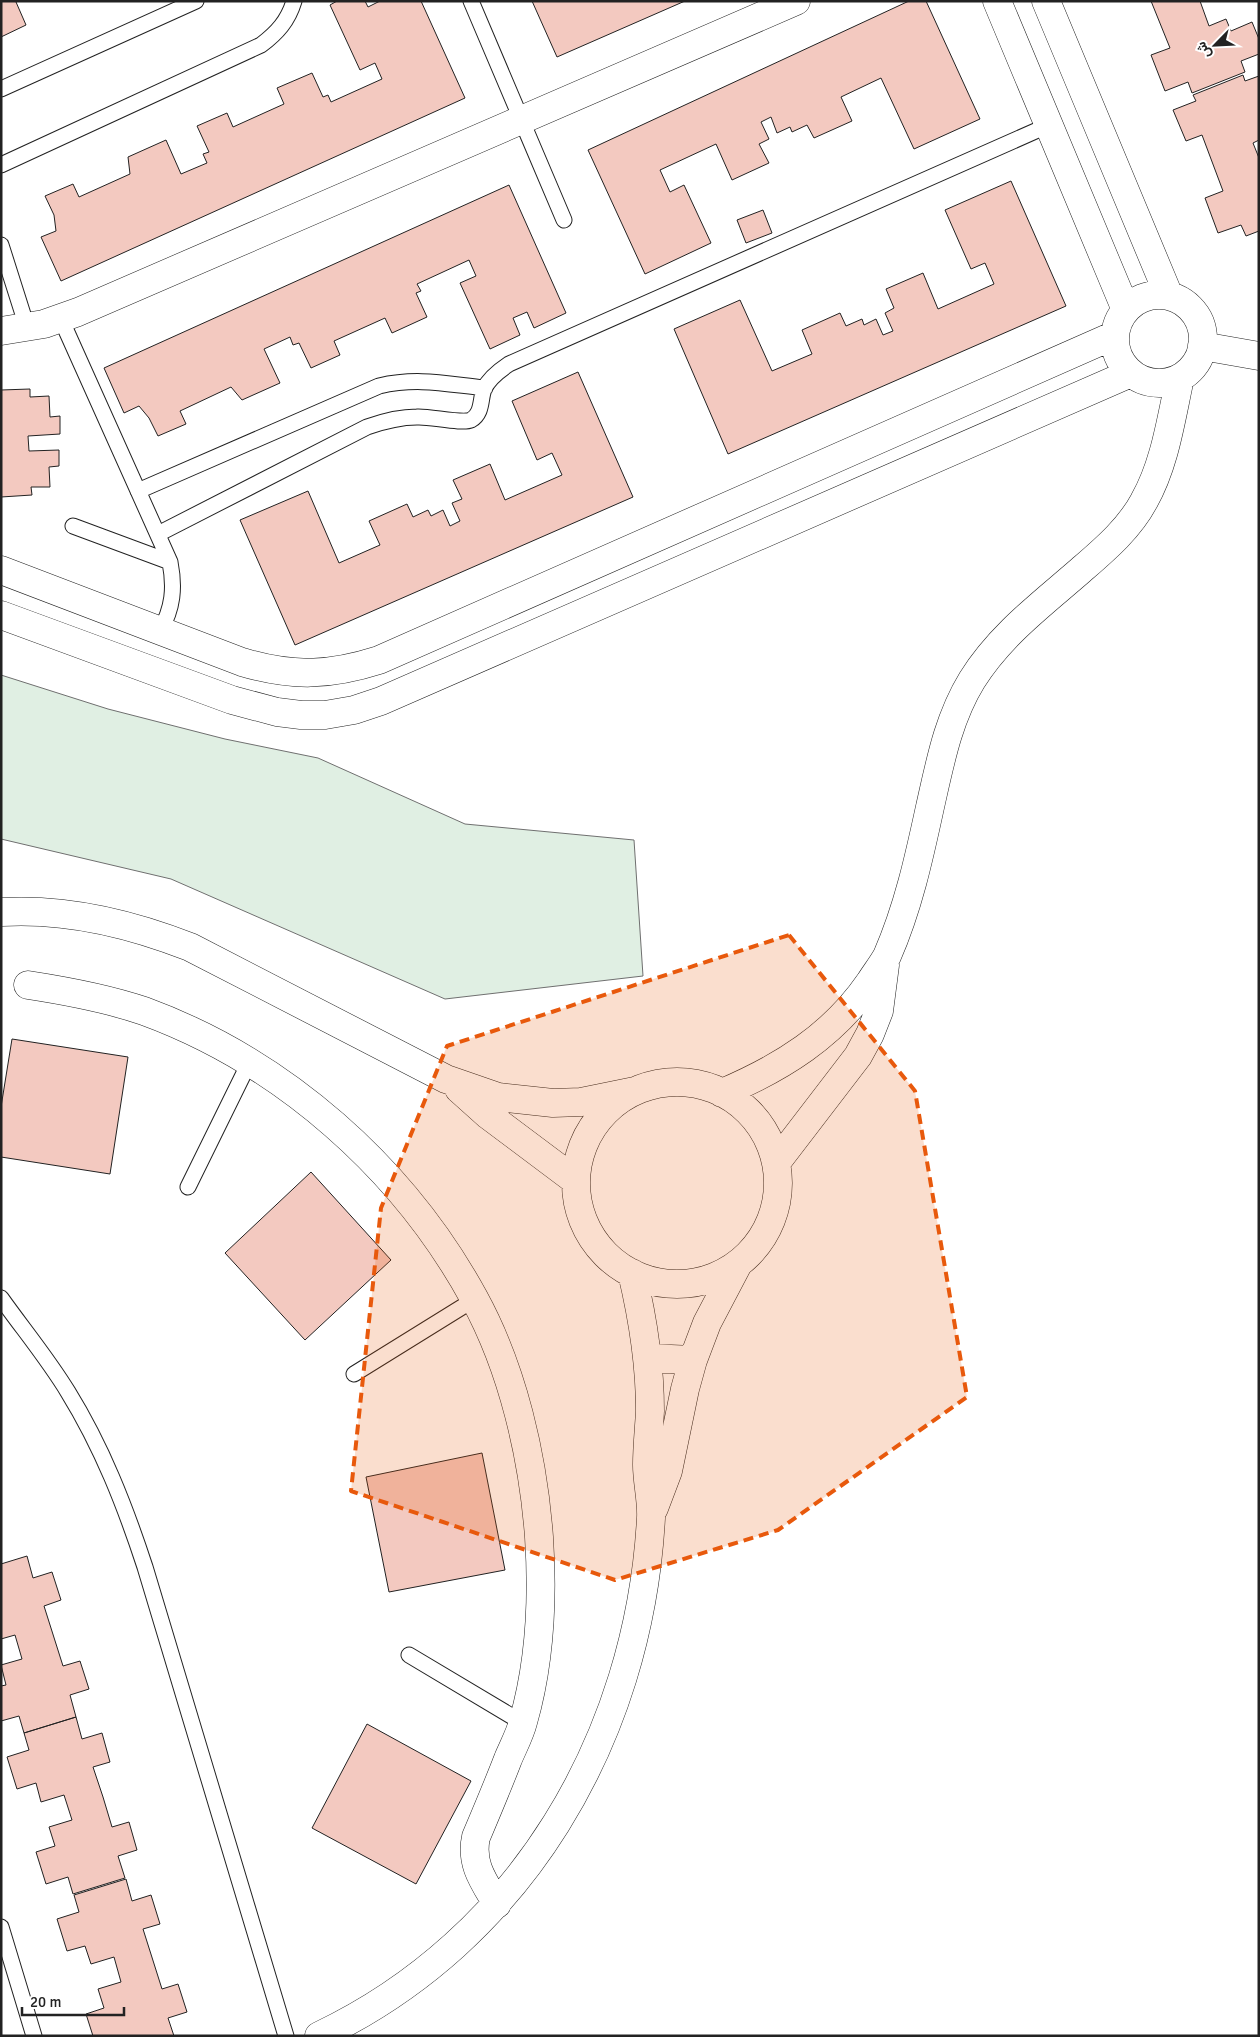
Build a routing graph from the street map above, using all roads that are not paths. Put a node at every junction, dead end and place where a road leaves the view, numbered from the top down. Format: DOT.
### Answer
graph roads {
  1 [pos="196,1"];
  2 [pos="294,1"];
  3 [pos="471,1"];
  4 [pos="796,1"];
  5 [pos="997,1"];
  6 [pos="1046,1"];
  7 [pos="1,89"];
  8 [pos="522,120"];
  9 [pos="1049,125"];
  10 [pos="1,165"];
  11 [pos="564,220"];
  12 [pos="1,245"];
  13 [pos="1169,296"];
  14 [pos="1126,310"];
  15 [pos="61,319"];
  16 [pos="14,329"];
  17 [pos="1115,335"];
  18 [pos="1202,346"];
  19 [pos="1259,356"];
  20 [pos="1131,373"];
  21 [pos="1180,378"];
  22 [pos="484,388"];
  23 [pos="138,491"];
  24 [pos="74,526"];
  25 [pos="158,534"];
  26 [pos="170,562"];
  27 [pos="1,570"];
  28 [pos="1,615"];
  29 [pos="160,631"];
  30 [pos="1,912"];
  31 [pos="886,959"];
  32 [pos="28,985"];
  33 [pos="249,1063"];
  34 [pos="446,1079"];
  35 [pos="635,1091"];
  36 [pos="722,1093"];
  37 [pos="776,1163"];
  38 [pos="576,1181"];
  39 [pos="188,1188"];
  40 [pos="738,1264"];
  41 [pos="632,1274"];
  42 [pos="1,1298"];
  43 [pos="475,1300"];
  44 [pos="648,1358"];
  45 [pos="693,1360"];
  46 [pos="354,1374"];
  47 [pos="651,1516"];
  48 [pos="409,1655"];
  49 [pos="523,1723"];
  50 [pos="497,1904"];
  51 [pos="1,1927"];
  52 [pos="34,2036"];
  53 [pos="286,2036"];
  54 [pos="319,2036"];
  1 -- 7 [label="lane"];
  2 -- 10 [label="lane"];
  3 -- 8 [label="lane"];
  4 -- 8 [label="street"];
  5 -- 9 [label="street"];
  6 -- 13 [label="street"];
  8 -- 11 [label="lane"];
  8 -- 15 [label="street"];
  9 -- 14 [label="street"];
  9 -- 22 [label="lane"];
  12 -- 16 [label="lane"];
  13 -- 14 [label="street"];
  13 -- 18 [label="street"];
  14 -- 17 [label="street"];
  15 -- 16 [label="street"];
  15 -- 23 [label="lane"];
  17 -- 20 [label="street"];
  17 -- 29 [label="street"];
  18 -- 19 [label="street"];
  18 -- 21 [label="street"];
  20 -- 21 [label="street"];
  20 -- 28 [label="street"];
  21 -- 31 [label="street"];
  22 -- 23 [label="lane"];
  22 -- 25 [label="lane"];
  23 -- 25 [label="lane"];
  24 -- 26 [label="lane"];
  25 -- 26 [label="lane"];
  26 -- 29 [label="lane"];
  27 -- 29 [label="street"];
  30 -- 34 [label="street"];
  31 -- 36 [label="street"];
  31 -- 37 [label="street"];
  32 -- 33 [label="street"];
  33 -- 39 [label="lane"];
  33 -- 43 [label="street"];
  34 -- 35 [label="street"];
  34 -- 38 [label="street"];
  35 -- 36 [label="street"];
  35 -- 38 [label="street"];
  36 -- 37 [label="street"];
  37 -- 40 [label="street"];
  38 -- 41 [label="street"];
  40 -- 41 [label="street"];
  40 -- 45 [label="street"];
  41 -- 44 [label="street"];
  42 -- 53 [label="lane"];
  43 -- 46 [label="lane"];
  43 -- 49 [label="street"];
  44 -- 45 [label="street"];
  44 -- 47 [label="street"];
  45 -- 47 [label="street"];
  47 -- 50 [label="street"];
  48 -- 49 [label="lane"];
  49 -- 50 [label="street"];
  50 -- 54 [label="street"];
  51 -- 52 [label="lane"];
}
